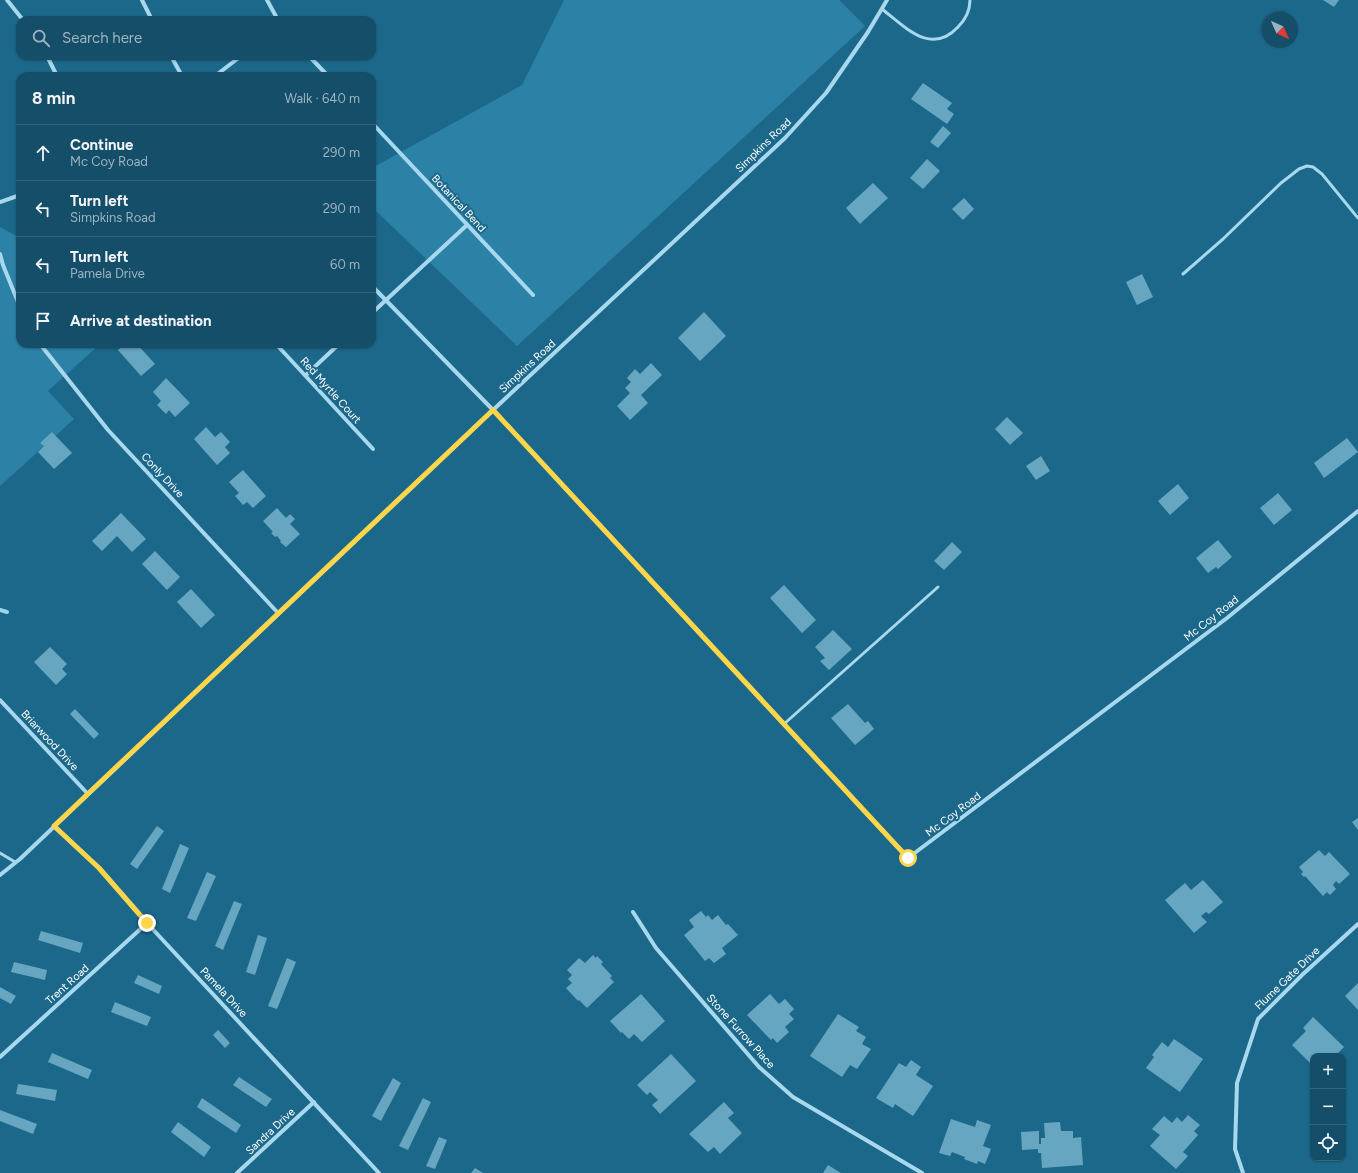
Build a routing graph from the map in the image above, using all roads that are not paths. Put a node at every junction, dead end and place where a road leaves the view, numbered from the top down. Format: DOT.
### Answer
graph roads {
  1 [pos="7,0"];
  2 [pos="142,0"];
  3 [pos="267,0"];
  4 [pos="887,0"];
  5 [pos="970,0"];
  6 [pos="882,9"];
  7 [pos="20,16"];
  8 [pos="150,16"];
  9 [pos="276,16"];
  10 [pos="49,60"];
  11 [pos="173,60"];
  12 [pos="236,60"];
  13 [pos="313,60"];
  14 [pos="55,72"];
  15 [pos="180,72"];
  16 [pos="220,72"];
  17 [pos="324,72"];
  18 [pos="376,127"];
  19 [pos="16,196"];
  20 [pos="0,202"];
  21 [pos="1358,218"];
  22 [pos="467,225"];
  23 [pos="0,254"];
  24 [pos="1183,274"];
  25 [pos="376,290"];
  26 [pos="533,295"];
  27 [pos="16,298"];
  28 [pos="385,300"];
  29 [pos="376,309"];
  30 [pos="43,348"];
  31 [pos="280,348"];
  32 [pos="335,348"];
  33 [pos="306,375"];
  34 [pos="493,410"];
  35 [pos="373,449"];
  36 [pos="1358,511"];
  37 [pos="938,587"];
  38 [pos="278,613"];
  39 [pos="0,700"];
  40 [pos="784,724"];
  41 [pos="87,794"];
  42 [pos="54,826"];
  43 [pos="0,853"];
  44 [pos="15,862"];
  45 [pos="0,875"];
  46 [pos="633,912"];
  47 [pos="147,923"];
  48 [pos="1358,924"];
  49 [pos="0,1058"];
  50 [pos="314,1102"];
  51 [pos="237,1173"];
  52 [pos="380,1173"];
  53 [pos="922,1173"];
  54 [pos="1243,1173"];
  1 -- 7 [label="street"];
  2 -- 8 [label="street"];
  3 -- 9 [label="street"];
  4 -- 6 [label="street, Simpkins Road"];
  5 -- 6 [label="lane"];
  6 -- 34 [label="street, Simpkins Road"];
  10 -- 14 [label="street"];
  11 -- 15 [label="street"];
  12 -- 16 [label="street"];
  13 -- 17 [label="street"];
  18 -- 22 [label="street, Botanical Bend"];
  19 -- 20 [label="street"];
  21 -- 24 [label="lane"];
  22 -- 26 [label="street, Botanical Bend"];
  22 -- 28 [label="street"];
  23 -- 27 [label="street"];
  25 -- 28 [label="street, Mc Coy Road"];
  28 -- 29 [label="street"];
  28 -- 34 [label="street, Mc Coy Road"];
  30 -- 38 [label="street, Conly Drive"];
  31 -- 33 [label="street, Red Myrtle Court"];
  32 -- 33 [label="street"];
  33 -- 35 [label="street, Red Myrtle Court"];
  34 -- 38 [label="street, Simpkins Road"];
  34 -- 40 [label="street, Mc Coy Road"];
  36 -- 40 [label="street, Mc Coy Road"];
  37 -- 40 [label="lane"];
  38 -- 41 [label="street, Simpkins Road"];
  39 -- 41 [label="street, Briarwood Drive"];
  41 -- 42 [label="street, Simpkins Road"];
  42 -- 44 [label="street, Simpkins Road"];
  42 -- 47 [label="street, Pamela Drive"];
  43 -- 44 [label="lane"];
  44 -- 45 [label="street, Simpkins Road"];
  46 -- 53 [label="street, Stone Furrow Place"];
  47 -- 49 [label="street, Trent Road"];
  47 -- 50 [label="street, Pamela Drive"];
  48 -- 54 [label="street, Flume Gate Drive"];
  50 -- 51 [label="street, Sandra Drive"];
  50 -- 52 [label="street, Pamela Drive"];
}
